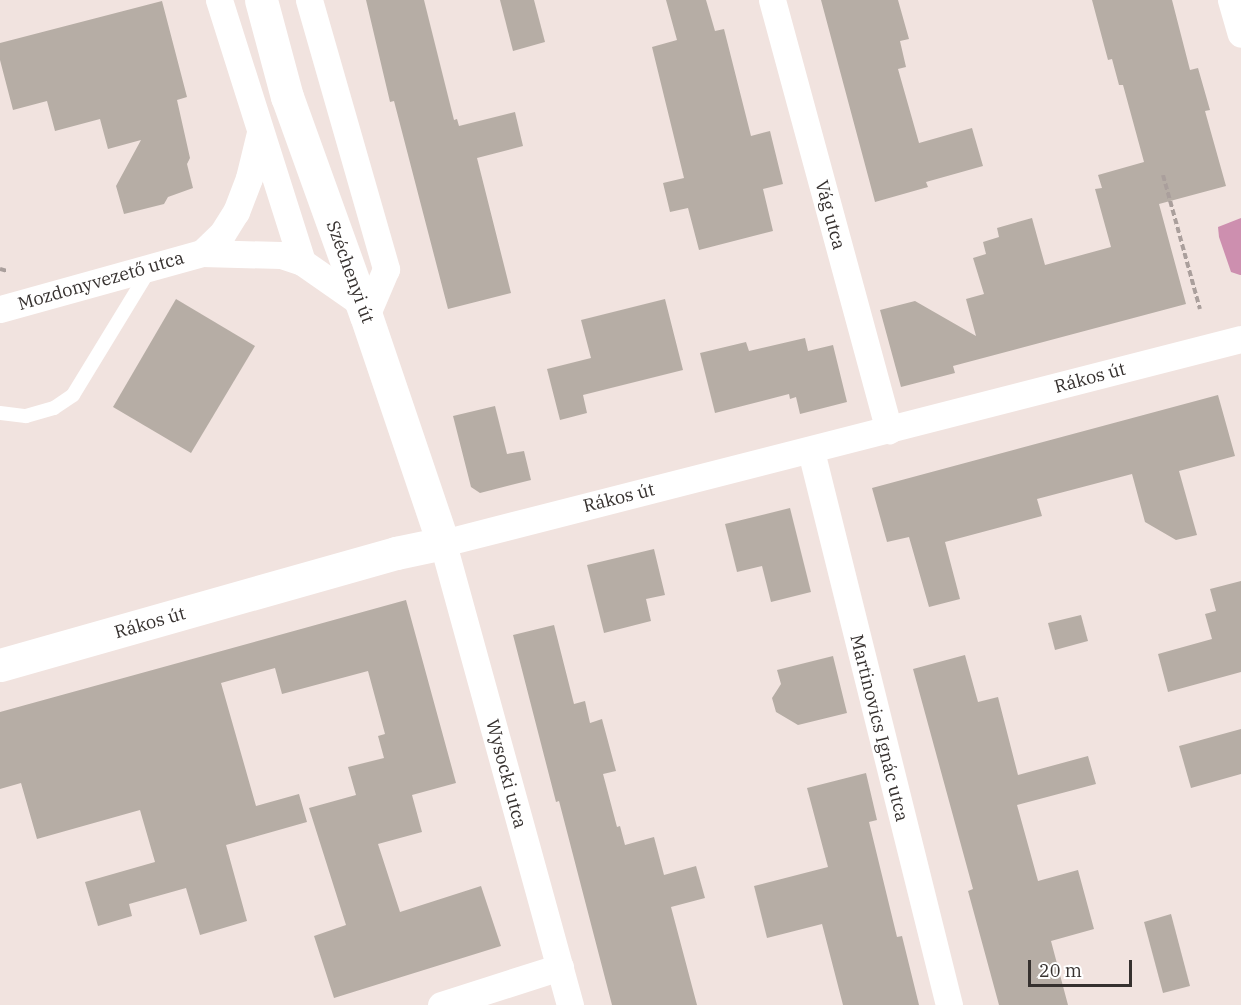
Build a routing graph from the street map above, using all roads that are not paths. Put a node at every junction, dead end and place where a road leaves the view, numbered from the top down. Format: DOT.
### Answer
graph roads {
  1 [pos="219,0"];
  2 [pos="261,0"];
  3 [pos="309,0"];
  4 [pos="772,0"];
  5 [pos="1231,0"];
  6 [pos="1241,34"];
  7 [pos="260,133"];
  8 [pos="202,252"];
  9 [pos="302,262"];
  10 [pos="153,265"];
  11 [pos="0,309"];
  12 [pos="363,310"];
  13 [pos="1241,339"];
  14 [pos="0,413"];
  15 [pos="889,430"];
  16 [pos="811,451"];
  17 [pos="442,543"];
  18 [pos="0,666"];
  19 [pos="560,967"];
  20 [pos="441,1005"];
  21 [pos="570,1005"];
  22 [pos="949,1005"];
  1 -- 7 [label="street"];
  2 -- 12 [label="street, Széchenyi út"];
  3 -- 12 [label="street"];
  4 -- 15 [label="street, Vág utca"];
  5 -- 6 [label="street"];
  7 -- 8 [label="street, Mozdonyvezető utca"];
  7 -- 9 [label="street"];
  8 -- 9 [label="street, Mozdonyvezető utca"];
  8 -- 10 [label="street, Mozdonyvezető utca"];
  9 -- 12 [label="street"];
  10 -- 11 [label="street, Mozdonyvezető utca"];
  10 -- 14 [label="lane"];
  12 -- 17 [label="street, Széchenyi út"];
  13 -- 15 [label="street, Rákos út"];
  15 -- 16 [label="street, Rákos út"];
  16 -- 17 [label="street, Rákos út"];
  16 -- 22 [label="street, Martinovics Ignác utca"];
  17 -- 18 [label="street, Rákos út"];
  17 -- 19 [label="street, Wysocki utca"];
  19 -- 20 [label="street"];
  19 -- 21 [label="street, Wysocki utca"];
}
